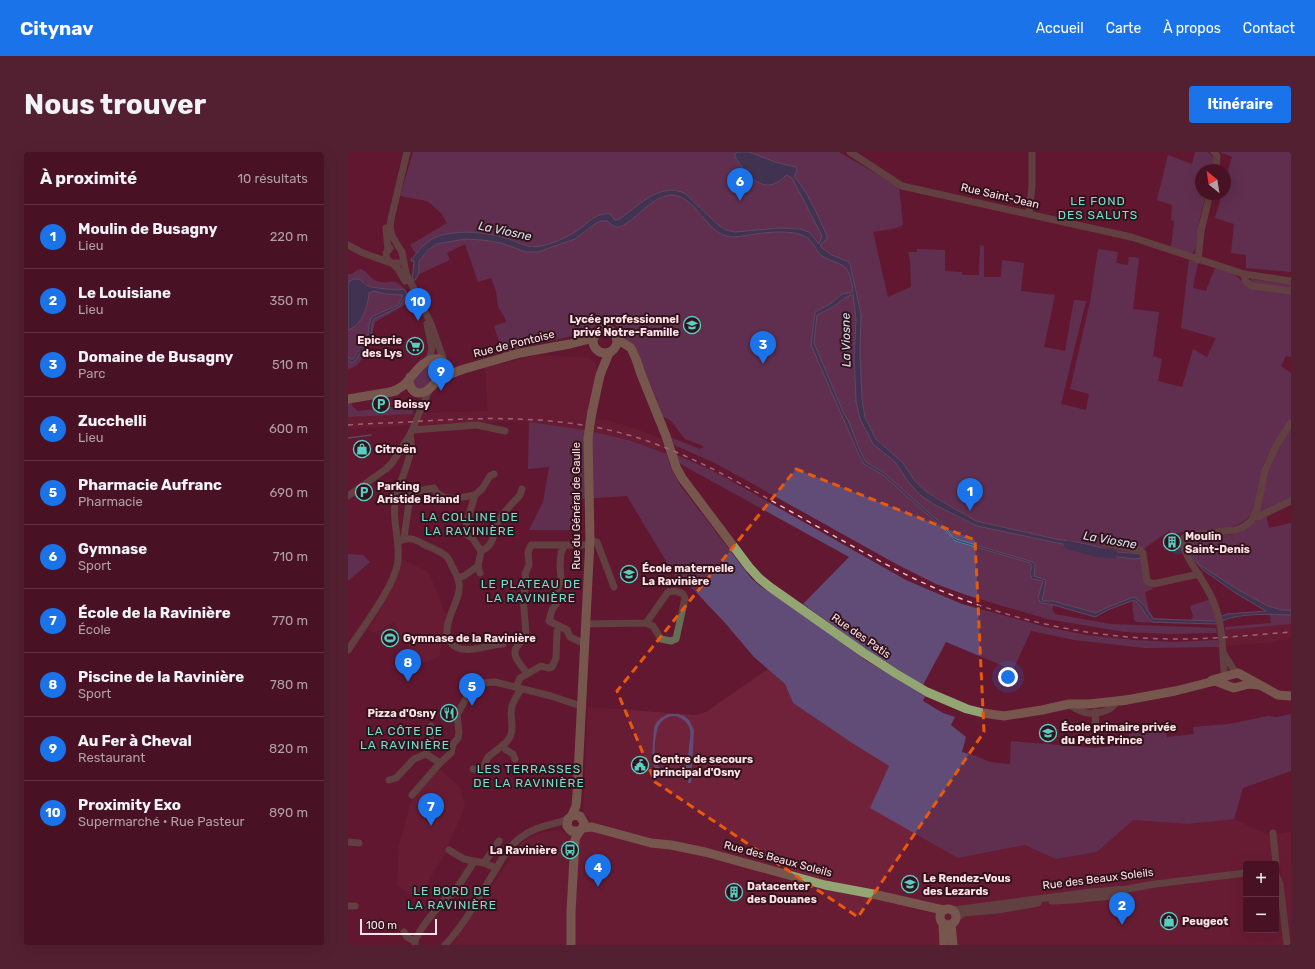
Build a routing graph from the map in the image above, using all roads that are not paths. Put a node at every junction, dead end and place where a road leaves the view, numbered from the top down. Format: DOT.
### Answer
graph roads {
  1 [pos="407,152"];
  2 [pos="850,152"];
  3 [pos="1032,152"];
  4 [pos="1214,152"];
  5 [pos="1216,164"];
  6 [pos="1209,200"];
  7 [pos="1029,214"];
  8 [pos="348,245"];
  9 [pos="399,248"];
  10 [pos="387,250"];
  11 [pos="375,256"];
  12 [pos="403,257"];
  13 [pos="1198,260"];
  14 [pos="391,263"];
  15 [pos="1244,274"];
  16 [pos="405,277"];
  17 [pos="1291,281"];
  18 [pos="413,291"];
  19 [pos="1291,291"];
  20 [pos="594,338"];
  21 [pos="570,344"];
  22 [pos="607,348"];
  23 [pos="429,360"];
  24 [pos="443,362"];
  25 [pos="464,369"];
  26 [pos="410,377"];
  27 [pos="442,377"];
  28 [pos="430,387"];
  29 [pos="415,391"];
  30 [pos="391,392"];
  31 [pos="348,398"];
  32 [pos="421,410"];
  33 [pos="1291,423"];
  34 [pos="505,431"];
  35 [pos="411,433"];
  36 [pos="494,474"];
  37 [pos="522,490"];
  38 [pos="475,495"];
  39 [pos="348,496"];
  40 [pos="1291,501"];
  41 [pos="1254,516"];
  42 [pos="401,540"];
  43 [pos="590,543"];
  44 [pos="1104,543"];
  45 [pos="564,546"];
  46 [pos="481,551"];
  47 [pos="478,566"];
  48 [pos="480,573"];
  49 [pos="1200,574"];
  50 [pos="458,578"];
  51 [pos="614,587"];
  52 [pos="646,623"];
  53 [pos="585,624"];
  54 [pos="559,626"];
  55 [pos="503,644"];
  56 [pos="585,644"];
  57 [pos="348,650"];
  58 [pos="1223,653"];
  59 [pos="527,674"];
  60 [pos="1240,674"];
  61 [pos="1225,676"];
  62 [pos="1209,682"];
  63 [pos="1241,686"];
  64 [pos="1259,686"];
  65 [pos="1230,687"];
  66 [pos="519,688"];
  67 [pos="1291,696"];
  68 [pos="1126,700"];
  69 [pos="1114,704"];
  70 [pos="581,706"];
  71 [pos="1061,706"];
  72 [pos="1071,706"];
  73 [pos="1095,712"];
  74 [pos="431,726"];
  75 [pos="1106,729"];
  76 [pos="503,745"];
  77 [pos="426,754"];
  78 [pos="515,759"];
  79 [pos="440,763"];
  80 [pos="473,769"];
  81 [pos="389,780"];
  82 [pos="412,795"];
  83 [pos="575,825"];
  84 [pos="1273,833"];
  85 [pos="499,841"];
  86 [pos="348,842"];
  87 [pos="359,843"];
  88 [pos="449,850"];
  89 [pos="1276,861"];
  90 [pos="474,862"];
  91 [pos="484,863"];
  92 [pos="496,868"];
  93 [pos="1243,873"];
  94 [pos="1243,877"];
  95 [pos="1279,891"];
  96 [pos="948,917"];
  97 [pos="404,932"];
  98 [pos="415,943"];
  99 [pos="446,945"];
  100 [pos="571,945"];
  101 [pos="944,945"];
  102 [pos="953,945"];
  103 [pos="1287,945"];
  1 -- 9 [label="street"];
  1 -- 10 [label="street"];
  2 -- 7 [label="street, Rue Saint-Jean"];
  3 -- 7 [label="street"];
  4 -- 5 [label="street"];
  6 -- 13 [label="street"];
  7 -- 13 [label="street, Rue Saint-Jean"];
  8 -- 11 [label="street"];
  9 -- 10 [label="street"];
  9 -- 12 [label="street"];
  10 -- 11 [label="street"];
  10 -- 14 [label="street"];
  11 -- 14 [label="street"];
  12 -- 14 [label="street"];
  12 -- 16 [label="street"];
  13 -- 15 [label="street, Rue Saint-Jean"];
  14 -- 16 [label="street"];
  15 -- 17 [label="street, Rue Saint-Jean"];
  15 -- 19 [label="street"];
  16 -- 18 [label="street"];
  18 -- 23 [label="street"];
  18 -- 24 [label="street"];
  20 -- 21 [label="main road, Rue de Pontoise"];
  20 -- 22 [label="main road"];
  20 -- 22 [label="main road, Rue de Pontoise"];
  21 -- 22 [label="main road, Rue de Pontoise"];
  21 -- 25 [label="main road, Rue de Pontoise"];
  22 -- 43 [label="main road, Rue du Général de Gaulle, bridge"];
  22 -- 71 [label="main road, Rue des Patis"];
  23 -- 24 [label="main road"];
  23 -- 26 [label="main road"];
  24 -- 25 [label="main road, Rue de Pontoise"];
  24 -- 27 [label="main road"];
  25 -- 27 [label="main road, Rue de Pontoise"];
  26 -- 29 [label="main road"];
  26 -- 30 [label="main road"];
  27 -- 28 [label="main road, Rue de Pontoise"];
  28 -- 29 [label="main road"];
  28 -- 32 [label="street"];
  29 -- 30 [label="main road"];
  29 -- 32 [label="street"];
  30 -- 31 [label="main road"];
  32 -- 35 [label="street"];
  33 -- 41 [label="street"];
  34 -- 35 [label="street"];
  35 -- 39 [label="street"];
  35 -- 42 [label="street"];
  36 -- 38 [label="street"];
  37 -- 46 [label="street"];
  38 -- 42 [label="street"];
  38 -- 46 [label="street"];
  40 -- 41 [label="street"];
  41 -- 49 [label="street"];
  42 -- 50 [label="street"];
  42 -- 57 [label="street"];
  43 -- 45 [label="street"];
  43 -- 51 [label="street"];
  43 -- 53 [label="main road, Rue du Général de Gaulle"];
  44 -- 49 [label="street"];
  45 -- 54 [label="street"];
  45 -- 59 [label="street"];
  46 -- 47 [label="street"];
  47 -- 48 [label="street"];
  47 -- 50 [label="street"];
  49 -- 58 [label="street"];
  50 -- 55 [label="street"];
  52 -- 52 [label="street"];
  52 -- 53 [label="street"];
  53 -- 56 [label="main road, Rue du Général de Gaulle"];
  54 -- 56 [label="street"];
  54 -- 59 [label="street"];
  56 -- 70 [label="main road, Rue du Général de Gaulle"];
  58 -- 60 [label="street"];
  58 -- 61 [label="street"];
  59 -- 66 [label="street"];
  60 -- 61 [label="main road, Rue des Patis"];
  60 -- 63 [label="street"];
  60 -- 64 [label="main road, Rue des Patis"];
  61 -- 62 [label="main road, Rue des Patis"];
  61 -- 65 [label="street"];
  62 -- 65 [label="main road, Rue des Patis"];
  62 -- 68 [label="main road, Rue des Patis"];
  63 -- 64 [label="main road, Rue des Patis"];
  63 -- 65 [label="main road, Rue des Patis"];
  64 -- 67 [label="main road, Rue des Patis"];
  66 -- 70 [label="street"];
  66 -- 76 [label="street"];
  66 -- 79 [label="street"];
  68 -- 69 [label="main road, Rue des Patis"];
  68 -- 71 [label="main road, Rue des Patis"];
  69 -- 72 [label="main road, Rue des Patis"];
  69 -- 73 [label="street"];
  70 -- 83 [label="main road, Rue du Général de Gaulle"];
  71 -- 72 [label="main road, Rue des Patis"];
  72 -- 73 [label="street"];
  73 -- 75 [label="street"];
  74 -- 77 [label="street"];
  76 -- 78 [label="street"];
  76 -- 80 [label="street"];
  77 -- 79 [label="street"];
  77 -- 81 [label="street"];
  79 -- 82 [label="street"];
  83 -- 92 [label="street"];
  83 -- 96 [label="main road, Rue des Beaux Soleils"];
  83 -- 100 [label="main road"];
  84 -- 89 [label="street"];
  85 -- 91 [label="street"];
  86 -- 87 [label="street"];
  88 -- 90 [label="street"];
  90 -- 91 [label="street"];
  90 -- 98 [label="street"];
  91 -- 92 [label="street"];
  92 -- 99 [label="street"];
  93 -- 96 [label="street, Rue des Beaux Soleils"];
  94 -- 96 [label="street, Rue des Beaux Soleils"];
  95 -- 103 [label="street"];
  96 -- 101 [label="main road"];
  96 -- 102 [label="main road"];
  97 -- 98 [label="street"];
}
